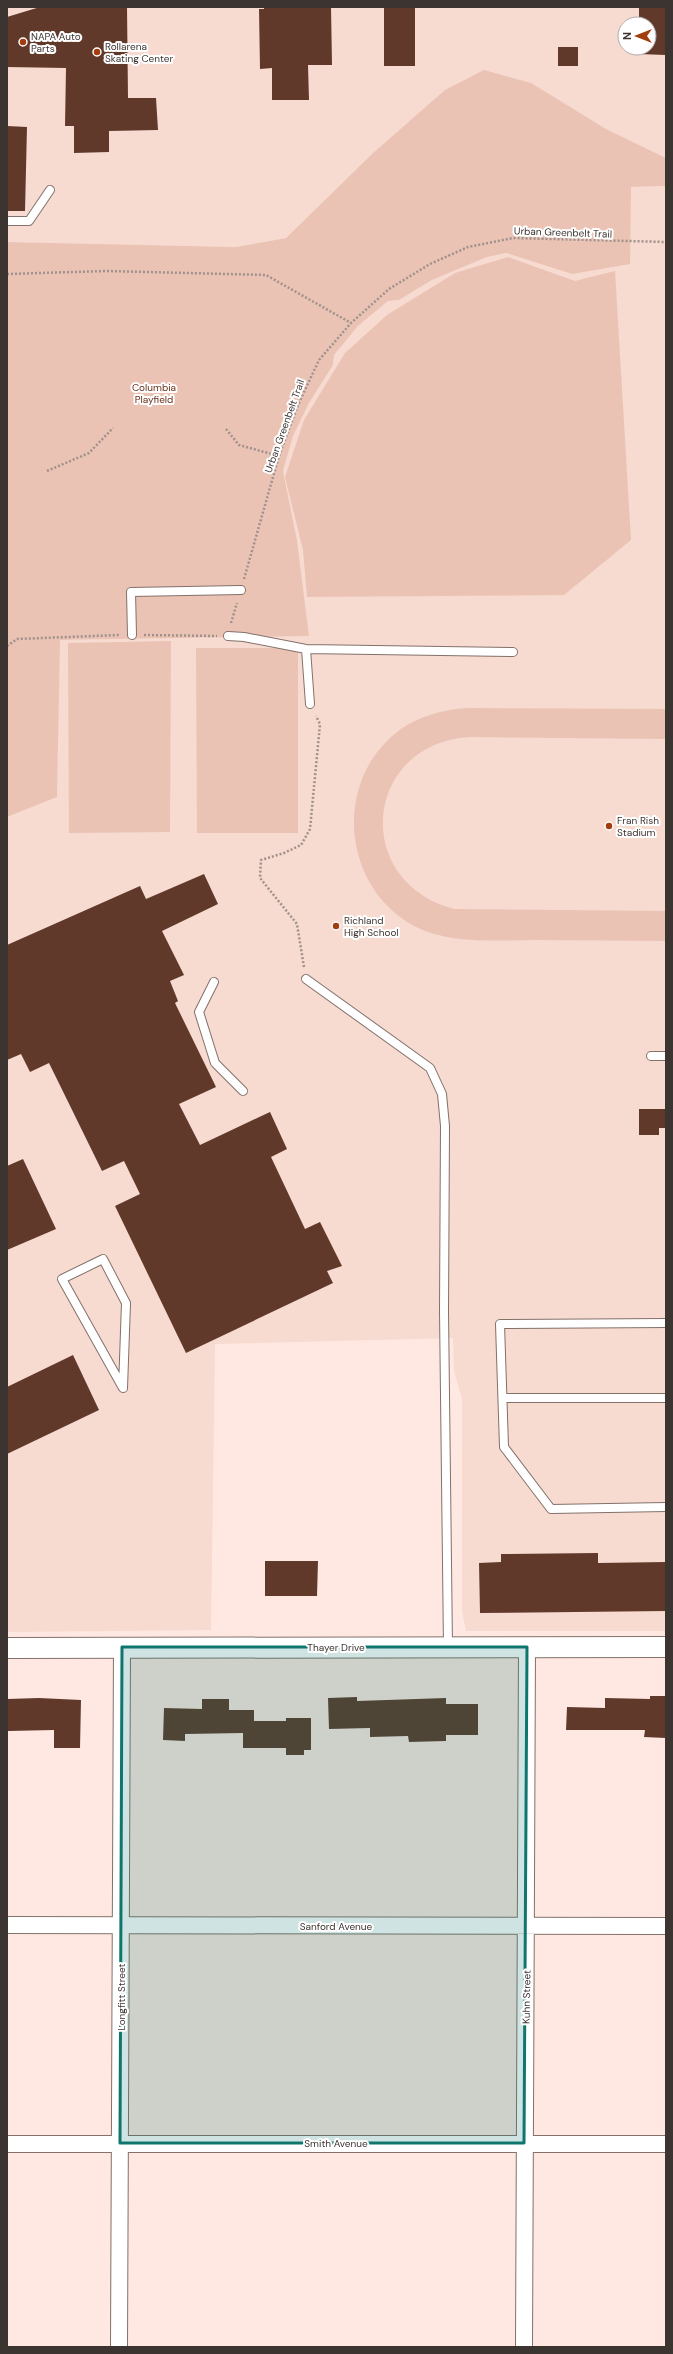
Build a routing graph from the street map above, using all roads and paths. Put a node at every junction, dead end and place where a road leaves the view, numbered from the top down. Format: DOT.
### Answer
graph roads {
  1 [pos="50,190"];
  2 [pos="7,221"];
  3 [pos="666,242"];
  4 [pos="7,274"];
  5 [pos="351,323"];
  6 [pos="113,428"];
  7 [pos="226,429"];
  8 [pos="279,456"];
  9 [pos="47,471"];
  10 [pos="241,590"];
  11 [pos="132,635"];
  12 [pos="228,636"];
  13 [pos="7,646"];
  14 [pos="306,649"];
  15 [pos="513,652"];
  16 [pos="310,704"];
  17 [pos="306,979"];
  18 [pos="214,982"];
  19 [pos="651,1056"];
  20 [pos="666,1056"];
  21 [pos="243,1091"];
  22 [pos="666,1323"];
  23 [pos="123,1388"];
  24 [pos="503,1398"];
  25 [pos="666,1398"];
  26 [pos="666,1507"];
  27 [pos="122,1647"];
  28 [pos="448,1647"];
  29 [pos="528,1647"];
  30 [pos="666,1647"];
  31 [pos="7,1648"];
  32 [pos="7,1925"];
  33 [pos="120,1926"];
  34 [pos="666,1926"];
  35 [pos="526,1927"];
  36 [pos="120,2143"];
  37 [pos="524,2143"];
  38 [pos="7,2144"];
  39 [pos="666,2144"];
  40 [pos="119,2347"];
  41 [pos="524,2347"];
  1 -- 2 [label="lane"];
  3 -- 5 [label="path, Urban Greenbelt Trail"];
  4 -- 5 [label="path"];
  5 -- 8 [label="path, Urban Greenbelt Trail"];
  6 -- 9 [label="path"];
  7 -- 8 [label="path"];
  8 -- 10 [label="path, Urban Greenbelt Trail"];
  10 -- 11 [label="lane"];
  10 -- 12 [label="path, Urban Greenbelt Trail"];
  11 -- 12 [label="path"];
  11 -- 13 [label="path"];
  12 -- 14 [label="lane"];
  14 -- 15 [label="lane"];
  14 -- 16 [label="lane"];
  16 -- 17 [label="path"];
  17 -- 28 [label="lane"];
  18 -- 21 [label="lane"];
  19 -- 20 [label="lane"];
  22 -- 24 [label="lane"];
  23 -- 23 [label="lane"];
  24 -- 25 [label="lane"];
  24 -- 26 [label="lane"];
  27 -- 28 [label="street, Thayer Drive"];
  27 -- 31 [label="street, Thayer Drive"];
  27 -- 33 [label="street, Longfitt Street"];
  28 -- 29 [label="street, Thayer Drive"];
  29 -- 30 [label="street, Thayer Drive"];
  29 -- 35 [label="street, Kuhn Street"];
  32 -- 33 [label="street, Sanford Avenue"];
  33 -- 35 [label="street, Sanford Avenue"];
  33 -- 36 [label="street, Longfitt Street"];
  34 -- 35 [label="street, Sanford Avenue"];
  35 -- 37 [label="street, Kuhn Street"];
  36 -- 37 [label="street, Smith Avenue"];
  36 -- 38 [label="street, Smith Avenue"];
  36 -- 40 [label="street, Longfitt Street"];
  37 -- 39 [label="street, Smith Avenue"];
  37 -- 41 [label="street, Kuhn Street"];
}
